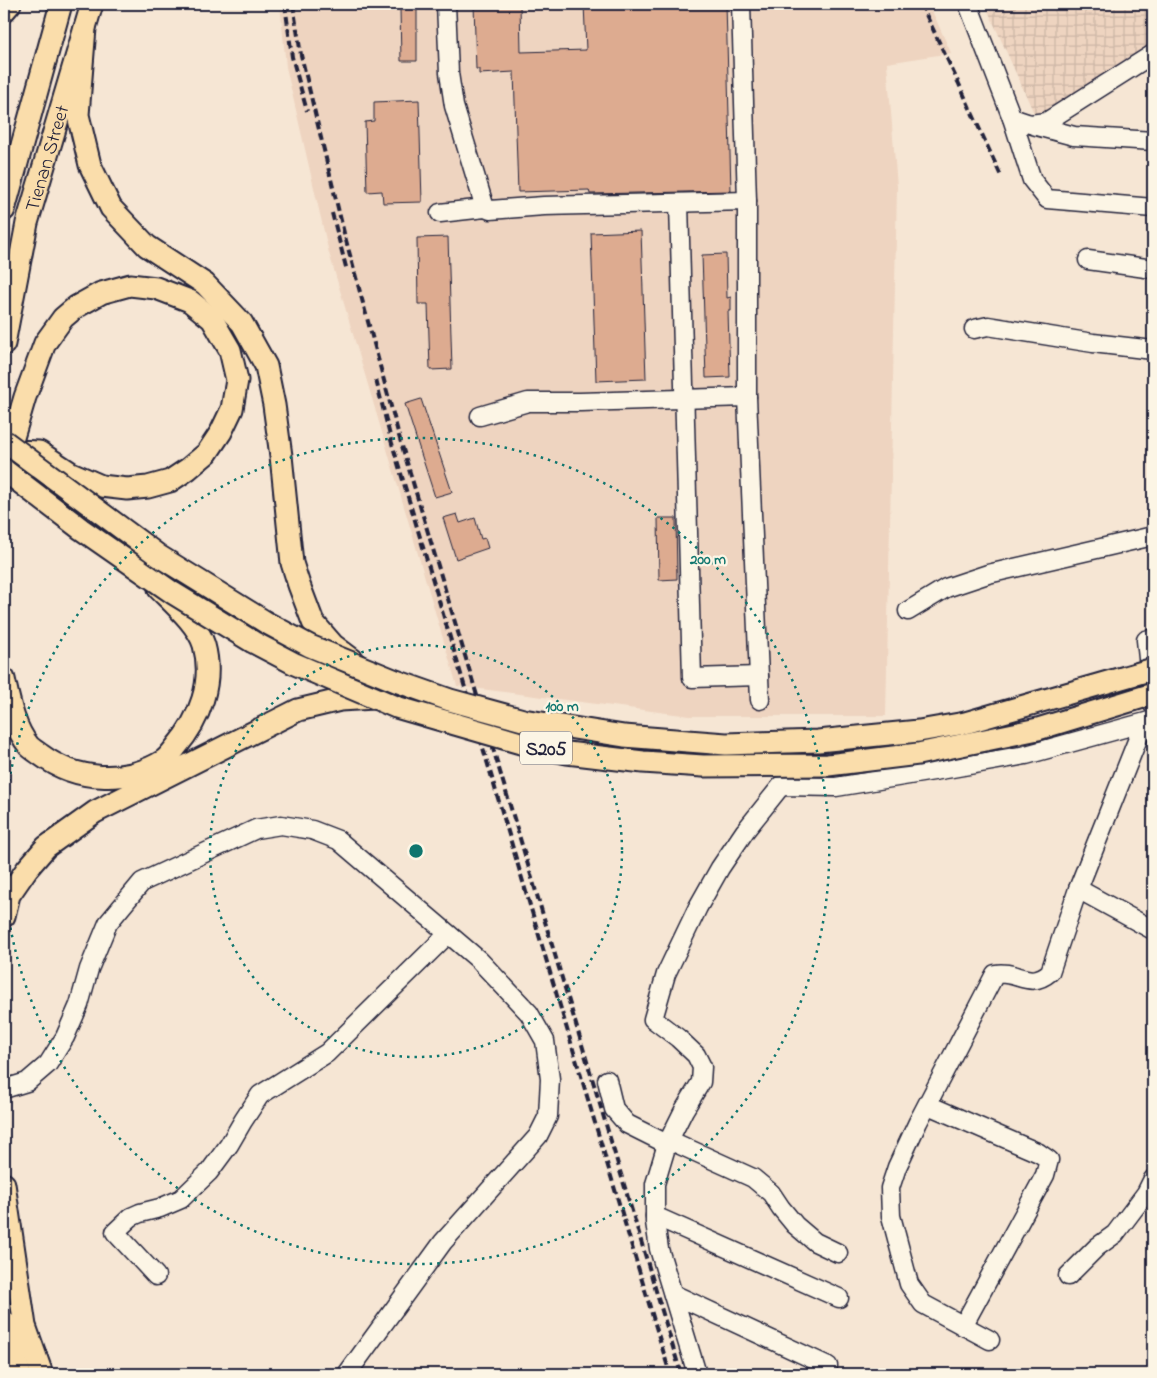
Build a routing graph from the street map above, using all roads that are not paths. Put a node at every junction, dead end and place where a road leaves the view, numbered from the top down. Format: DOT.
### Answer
graph roads {
  1 [pos="10,4"];
  2 [pos="61,4"];
  3 [pos="92,4"];
  4 [pos="446,4"];
  5 [pos="742,4"];
  6 [pos="968,4"];
  7 [pos="4,11"];
  8 [pos="85,28"];
  9 [pos="1153,54"];
  10 [pos="1012,118"];
  11 [pos="1030,124"];
  12 [pos="1153,141"];
  13 [pos="747,201"];
  14 [pos="678,203"];
  15 [pos="485,208"];
  16 [pos="1153,208"];
  17 [pos="4,210"];
  18 [pos="440,213"];
  19 [pos="1088,260"];
  20 [pos="1153,269"];
  21 [pos="974,329"];
  22 [pos="4,344"];
  23 [pos="1153,350"];
  24 [pos="747,397"];
  25 [pos="684,399"];
  26 [pos="480,416"];
  27 [pos="7,458"];
  28 [pos="1153,536"];
  29 [pos="147,576"];
  30 [pos="908,611"];
  31 [pos="1153,638"];
  32 [pos="366,668"];
  33 [pos="1153,669"];
  34 [pos="759,676"];
  35 [pos="4,679"];
  36 [pos="1153,694"];
  37 [pos="374,698"];
  38 [pos="760,700"];
  39 [pos="1153,705"];
  40 [pos="1153,720"];
  41 [pos="1078,889"];
  42 [pos="4,916"];
  43 [pos="1153,930"];
  44 [pos="448,934"];
  45 [pos="607,1080"];
  46 [pos="4,1089"];
  47 [pos="928,1105"];
  48 [pos="668,1142"];
  49 [pos="1153,1179"];
  50 [pos="4,1184"];
  51 [pos="655,1216"];
  52 [pos="838,1253"];
  53 [pos="156,1276"];
  54 [pos="1068,1276"];
  55 [pos="673,1294"];
  56 [pos="839,1298"];
  57 [pos="4,1321"];
  58 [pos="963,1326"];
  59 [pos="990,1340"];
  60 [pos="828,1366"];
  61 [pos="20,1374"];
  62 [pos="42,1374"];
  63 [pos="347,1374"];
  64 [pos="697,1374"];
  1 -- 7 [label="main road"];
  2 -- 17 [label="main road, Tienan Street"];
  3 -- 8 [label="main road, Tienan Street"];
  4 -- 15 [label="street"];
  5 -- 13 [label="street"];
  6 -- 10 [label="street"];
  8 -- 22 [label="main road, Tienan Street"];
  8 -- 32 [label="main road, bridge"];
  9 -- 11 [label="street"];
  10 -- 11 [label="street"];
  10 -- 16 [label="street"];
  11 -- 12 [label="street"];
  13 -- 14 [label="street"];
  13 -- 24 [label="street"];
  14 -- 15 [label="street"];
  14 -- 25 [label="street"];
  15 -- 18 [label="street"];
  19 -- 20 [label="street"];
  21 -- 23 [label="street"];
  24 -- 25 [label="street"];
  24 -- 34 [label="street"];
  25 -- 26 [label="street"];
  25 -- 34 [label="street"];
  27 -- 27 [label="main road"];
  27 -- 29 [label="main road, S205, bridge"];
  27 -- 32 [label="main road, S205, bridge"];
  28 -- 30 [label="street"];
  29 -- 35 [label="main road, bridge"];
  29 -- 37 [label="main road, S205, bridge"];
  31 -- 39 [label="street"];
  32 -- 33 [label="main road, S205, bridge"];
  34 -- 38 [label="street"];
  36 -- 37 [label="main road, S205, bridge"];
  37 -- 42 [label="main road"];
  40 -- 41 [label="street"];
  40 -- 48 [label="street"];
  41 -- 43 [label="street"];
  41 -- 47 [label="street"];
  44 -- 46 [label="street"];
  44 -- 53 [label="street"];
  44 -- 63 [label="street"];
  45 -- 48 [label="street"];
  47 -- 58 [label="street"];
  47 -- 58 [label="street"];
  48 -- 51 [label="street"];
  48 -- 52 [label="street"];
  49 -- 54 [label="street"];
  50 -- 62 [label="main road"];
  51 -- 55 [label="street"];
  51 -- 56 [label="street"];
  55 -- 60 [label="street"];
  55 -- 64 [label="street"];
  57 -- 61 [label="main road"];
  58 -- 59 [label="street"];
}
